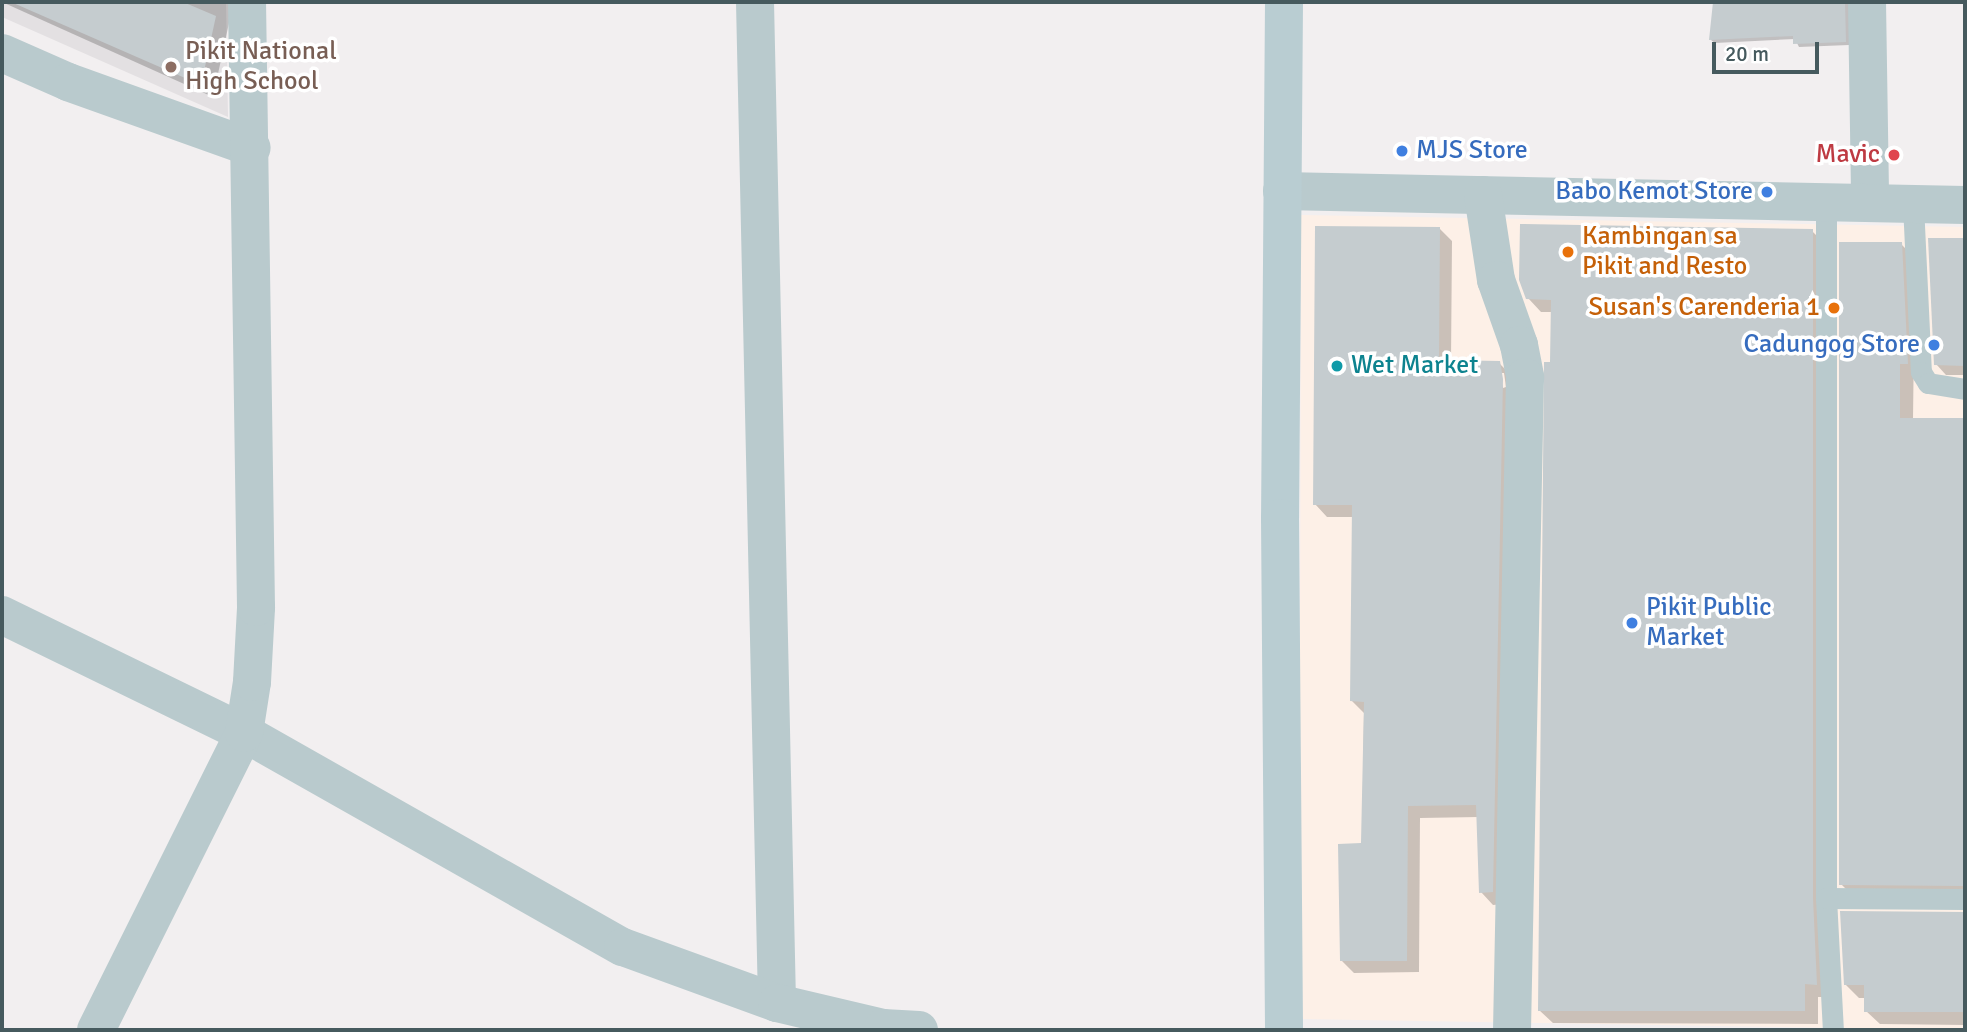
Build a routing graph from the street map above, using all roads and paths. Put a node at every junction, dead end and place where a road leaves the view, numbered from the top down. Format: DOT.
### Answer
graph roads {
  1 [pos="247,2"];
  2 [pos="755,2"];
  3 [pos="1284,2"];
  4 [pos="1867,2"];
  5 [pos="2,53"];
  6 [pos="252,148"];
  7 [pos="1282,191"];
  8 [pos="1483,195"];
  9 [pos="1826,202"];
  10 [pos="1870,203"];
  11 [pos="1913,204"];
  12 [pos="1965,205"];
  13 [pos="1965,389"];
  14 [pos="2,615"];
  15 [pos="244,733"];
  16 [pos="1826,898"];
  17 [pos="1965,899"];
  18 [pos="777,1003"];
  19 [pos="96,1030"];
  20 [pos="919,1030"];
  21 [pos="1284,1030"];
  22 [pos="1513,1030"];
  23 [pos="1833,1030"];
  1 -- 6 [label="street"];
  2 -- 18 [label="street"];
  3 -- 7 [label="street"];
  4 -- 10 [label="street"];
  5 -- 6 [label="street"];
  6 -- 15 [label="street"];
  7 -- 8 [label="street"];
  7 -- 21 [label="street"];
  8 -- 9 [label="street"];
  8 -- 22 [label="street"];
  9 -- 10 [label="street"];
  9 -- 16 [label="lane"];
  10 -- 11 [label="street"];
  11 -- 12 [label="street"];
  11 -- 13 [label="lane"];
  14 -- 15 [label="street"];
  15 -- 18 [label="street"];
  15 -- 19 [label="street"];
  16 -- 17 [label="lane"];
  16 -- 23 [label="lane"];
  18 -- 20 [label="street"];
}
